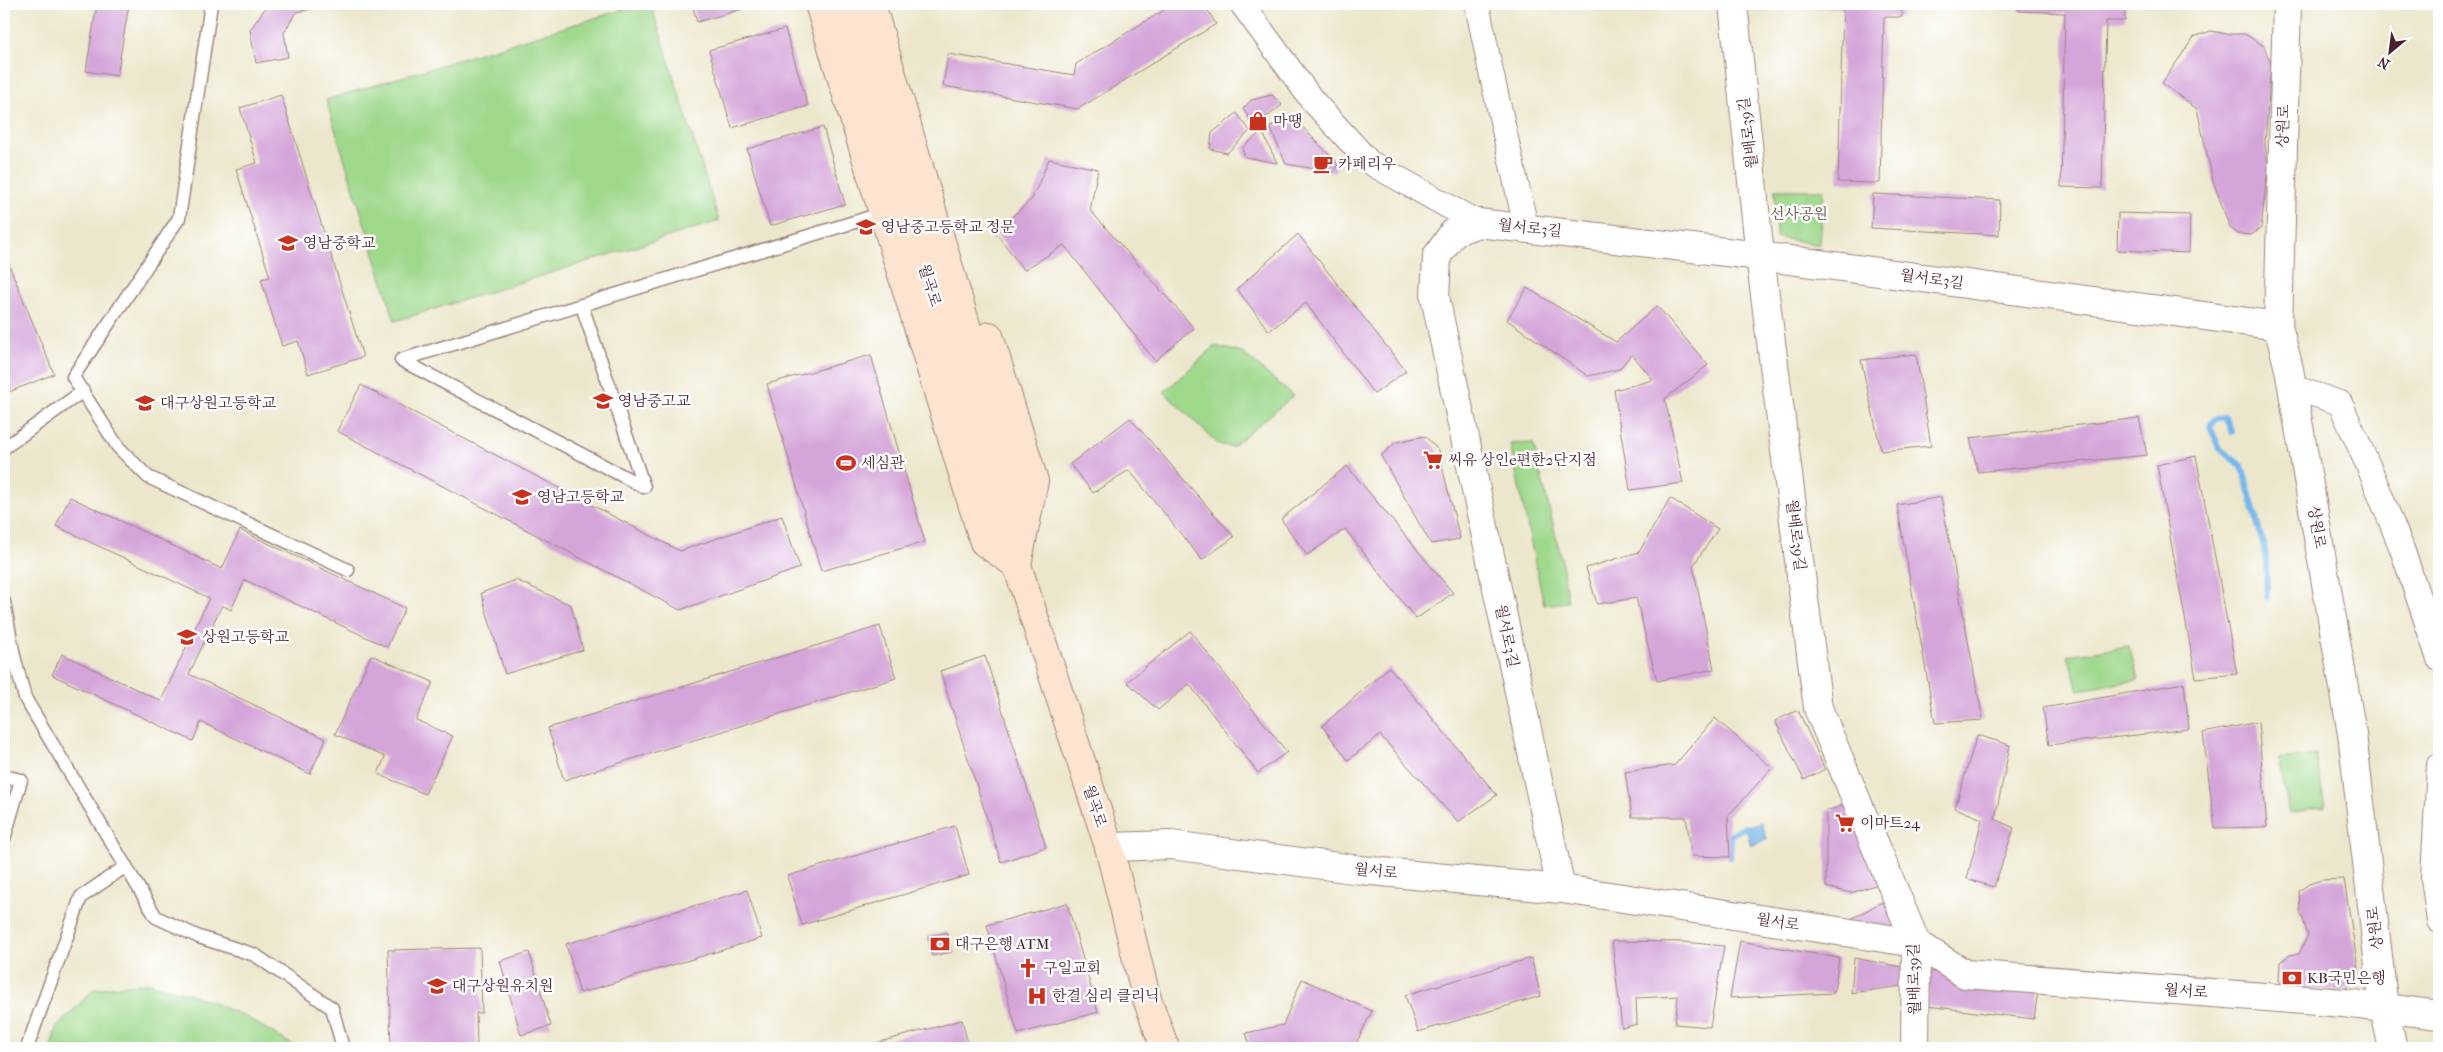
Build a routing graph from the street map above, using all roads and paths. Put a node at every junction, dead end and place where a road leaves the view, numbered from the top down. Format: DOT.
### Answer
graph roads {
  1 [pos="212,4"];
  2 [pos="819,4"];
  3 [pos="846,4"];
  4 [pos="871,4"];
  5 [pos="890,4"];
  6 [pos="1242,4"];
  7 [pos="1478,4"];
  8 [pos="1734,4"];
  9 [pos="2287,4"];
  10 [pos="914,189"];
  11 [pos="884,213"];
  12 [pos="1478,222"];
  13 [pos="1526,227"];
  14 [pos="1760,256"];
  15 [pos="582,306"];
  16 [pos="2278,326"];
  17 [pos="2292,387"];
  18 [pos="83,392"];
  19 [pos="4,448"];
  20 [pos="1016,565"];
  21 [pos="348,570"];
  22 [pos="4,602"];
  23 [pos="2439,659"];
  24 [pos="2439,765"];
  25 [pos="4,776"];
  26 [pos="4,839"];
  27 [pos="1108,848"];
  28 [pos="126,866"];
  29 [pos="1561,889"];
  30 [pos="2439,921"];
  31 [pos="1916,943"];
  32 [pos="2384,1008"];
  33 [pos="2439,1015"];
  34 [pos="28,1048"];
  35 [pos="343,1048"];
  36 [pos="1165,1048"];
  37 [pos="1915,1048"];
  38 [pos="2393,1048"];
  1 -- 18 [label="lane"];
  2 -- 11 [label="main road"];
  3 -- 10 [label="main road, 월곡로"];
  4 -- 10 [label="main road, 월곡로"];
  5 -- 20 [label="main road"];
  6 -- 12 [label="street"];
  7 -- 13 [label="street"];
  8 -- 14 [label="street, 월배로39길"];
  9 -- 16 [label="street, 상원로"];
  10 -- 20 [label="main road, 월곡로"];
  11 -- 15 [label="lane"];
  11 -- 20 [label="main road"];
  12 -- 13 [label="street, 월서로3길"];
  12 -- 29 [label="street, 월서로3길"];
  13 -- 14 [label="street, 월서로3길"];
  14 -- 16 [label="street, 월서로3길"];
  14 -- 31 [label="street, 월배로39길"];
  15 -- 15 [label="lane"];
  16 -- 17 [label="street, 상원로"];
  17 -- 23 [label="street"];
  17 -- 32 [label="street, 상원로"];
  18 -- 19 [label="lane"];
  18 -- 21 [label="lane"];
  20 -- 27 [label="main road, 월곡로"];
  22 -- 28 [label="lane"];
  24 -- 30 [label="street"];
  25 -- 26 [label="lane"];
  27 -- 29 [label="street, 월서로"];
  27 -- 36 [label="main road, 월곡로"];
  28 -- 34 [label="lane"];
  28 -- 35 [label="lane"];
  29 -- 31 [label="street, 월서로"];
  31 -- 32 [label="street, 월서로"];
  31 -- 37 [label="street, 월배로39길"];
  32 -- 33 [label="street, 월서로"];
  32 -- 38 [label="street, 상원로"];
}
